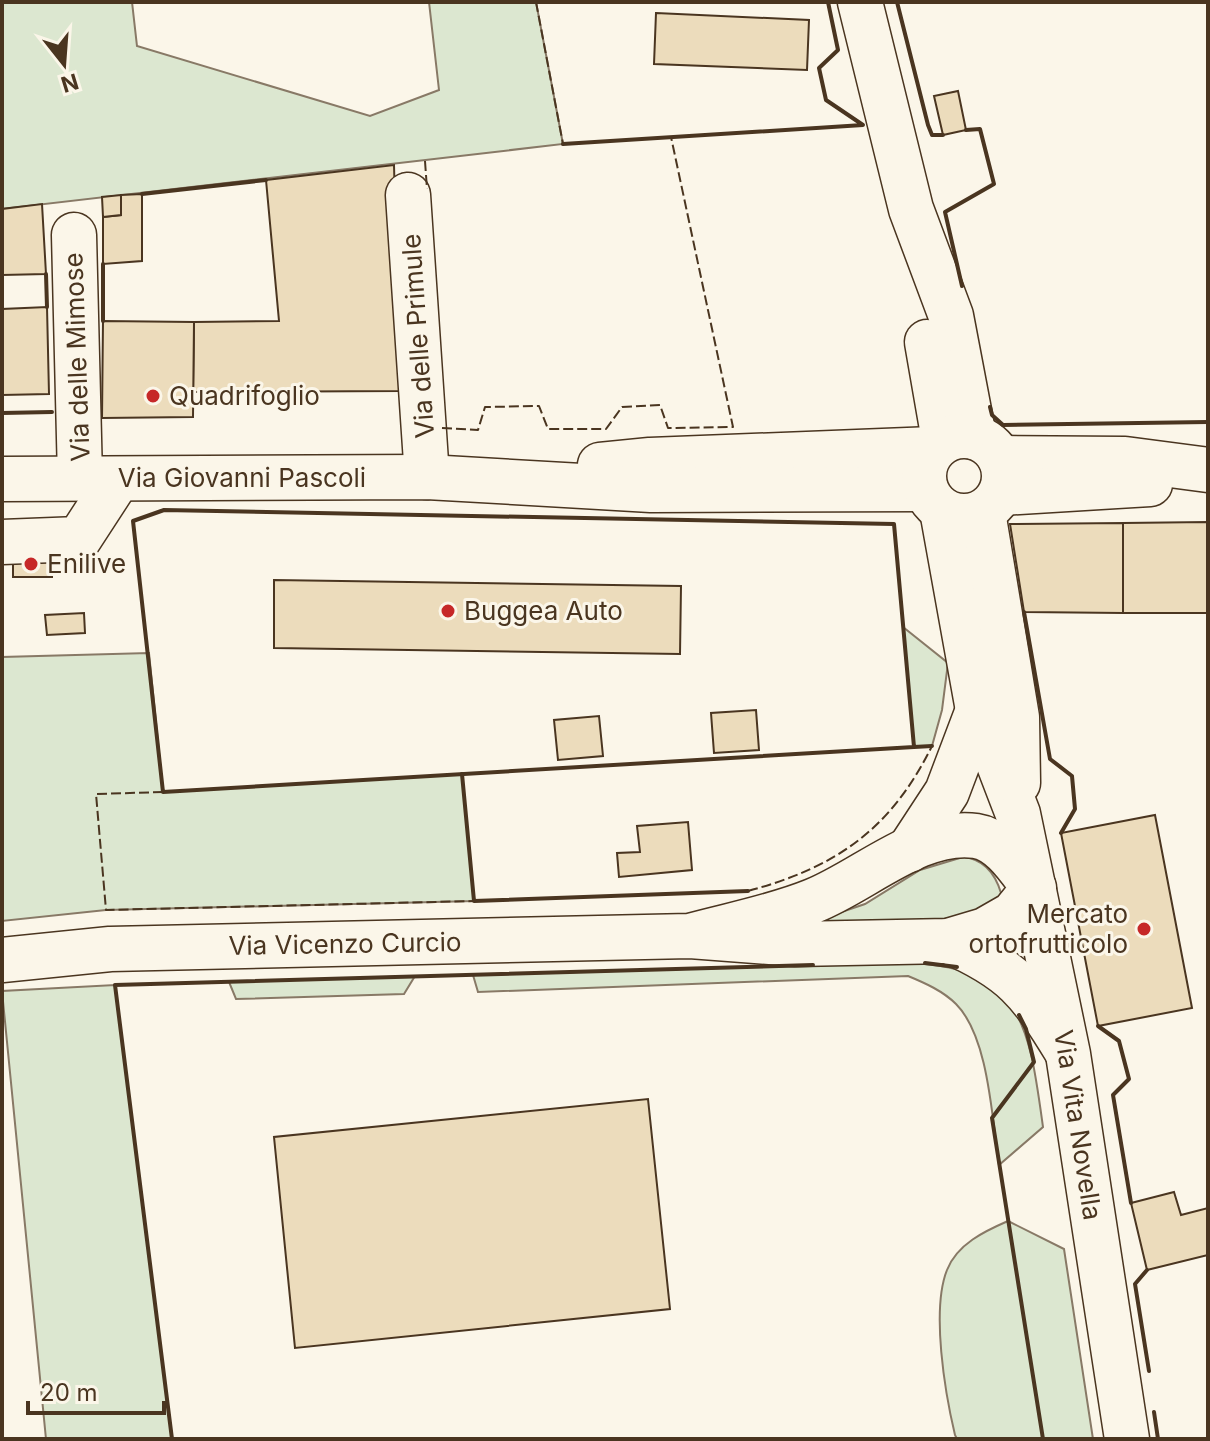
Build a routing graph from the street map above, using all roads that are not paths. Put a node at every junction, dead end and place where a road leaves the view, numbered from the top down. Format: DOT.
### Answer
graph roads {
  1 [pos="860,2"];
  2 [pos="408,195"];
  3 [pos="74,235"];
  4 [pos="1208,470"];
  5 [pos="963,474"];
  6 [pos="427,477"];
  7 [pos="1208,477"];
  8 [pos="99,478"];
  9 [pos="2,479"];
  10 [pos="2,542"];
  11 [pos="978,710"];
  12 [pos="1018,814"];
  13 [pos="909,850"];
  14 [pos="1034,888"];
  15 [pos="690,936"];
  16 [pos="948,941"];
  17 [pos="2,960"];
  18 [pos="1068,1054"];
  19 [pos="1127,1439"];
  1 -- 5 [label="street"];
  2 -- 6 [label="street, Via delle Primule"];
  3 -- 8 [label="street, Via delle Mimose"];
  4 -- 5 [label="street"];
  5 -- 6 [label="street, Via Giovanni Pascoli"];
  5 -- 7 [label="street"];
  5 -- 11 [label="street"];
  5 -- 12 [label="street"];
  6 -- 8 [label="street, Via Giovanni Pascoli"];
  8 -- 9 [label="street, Via Giovanni Pascoli"];
  8 -- 10 [label="street"];
  11 -- 12 [label="street"];
  11 -- 13 [label="street"];
  12 -- 14 [label="street, Via Vita Novella"];
  13 -- 14 [label="street"];
  13 -- 15 [label="street"];
  14 -- 16 [label="street"];
  14 -- 18 [label="street, Via Vita Novella"];
  15 -- 16 [label="street"];
  15 -- 17 [label="street, Via Vicenzo Curcio"];
  16 -- 18 [label="street"];
  18 -- 19 [label="street, Via Vita Novella"];
}
